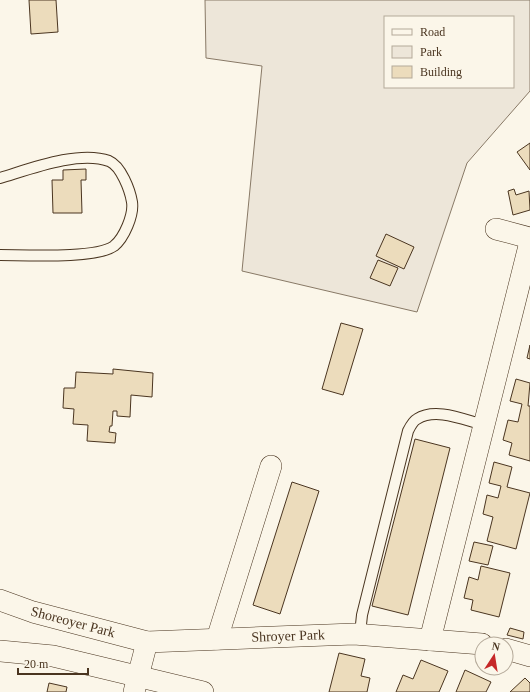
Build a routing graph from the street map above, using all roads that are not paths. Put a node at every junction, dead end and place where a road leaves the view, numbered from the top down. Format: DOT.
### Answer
graph roads {
  1 [pos="0,178"];
  2 [pos="496,229"];
  3 [pos="530,238"];
  4 [pos="530,242"];
  5 [pos="0,255"];
  6 [pos="484,425"];
  7 [pos="271,466"];
  8 [pos="0,600"];
  9 [pos="360,634"];
  10 [pos="217,640"];
  11 [pos="430,640"];
  12 [pos="147,642"];
  13 [pos="474,643"];
  14 [pos="514,651"];
  15 [pos="0,652"];
  16 [pos="530,656"];
  17 [pos="136,684"];
  18 [pos="203,692"];
  1 -- 5 [label="lane"];
  2 -- 3 [label="street"];
  4 -- 6 [label="street"];
  6 -- 9 [label="lane"];
  6 -- 11 [label="street"];
  7 -- 10 [label="street"];
  8 -- 12 [label="street, Shoreoyer Park"];
  9 -- 10 [label="street, Shroyer Park"];
  9 -- 11 [label="street, Shroyer Park"];
  10 -- 12 [label="street, Shroyer Park"];
  11 -- 13 [label="street, Shroyer Park"];
  12 -- 17 [label="street"];
  14 -- 16 [label="street"];
  15 -- 17 [label="street"];
  17 -- 18 [label="street"];
}
